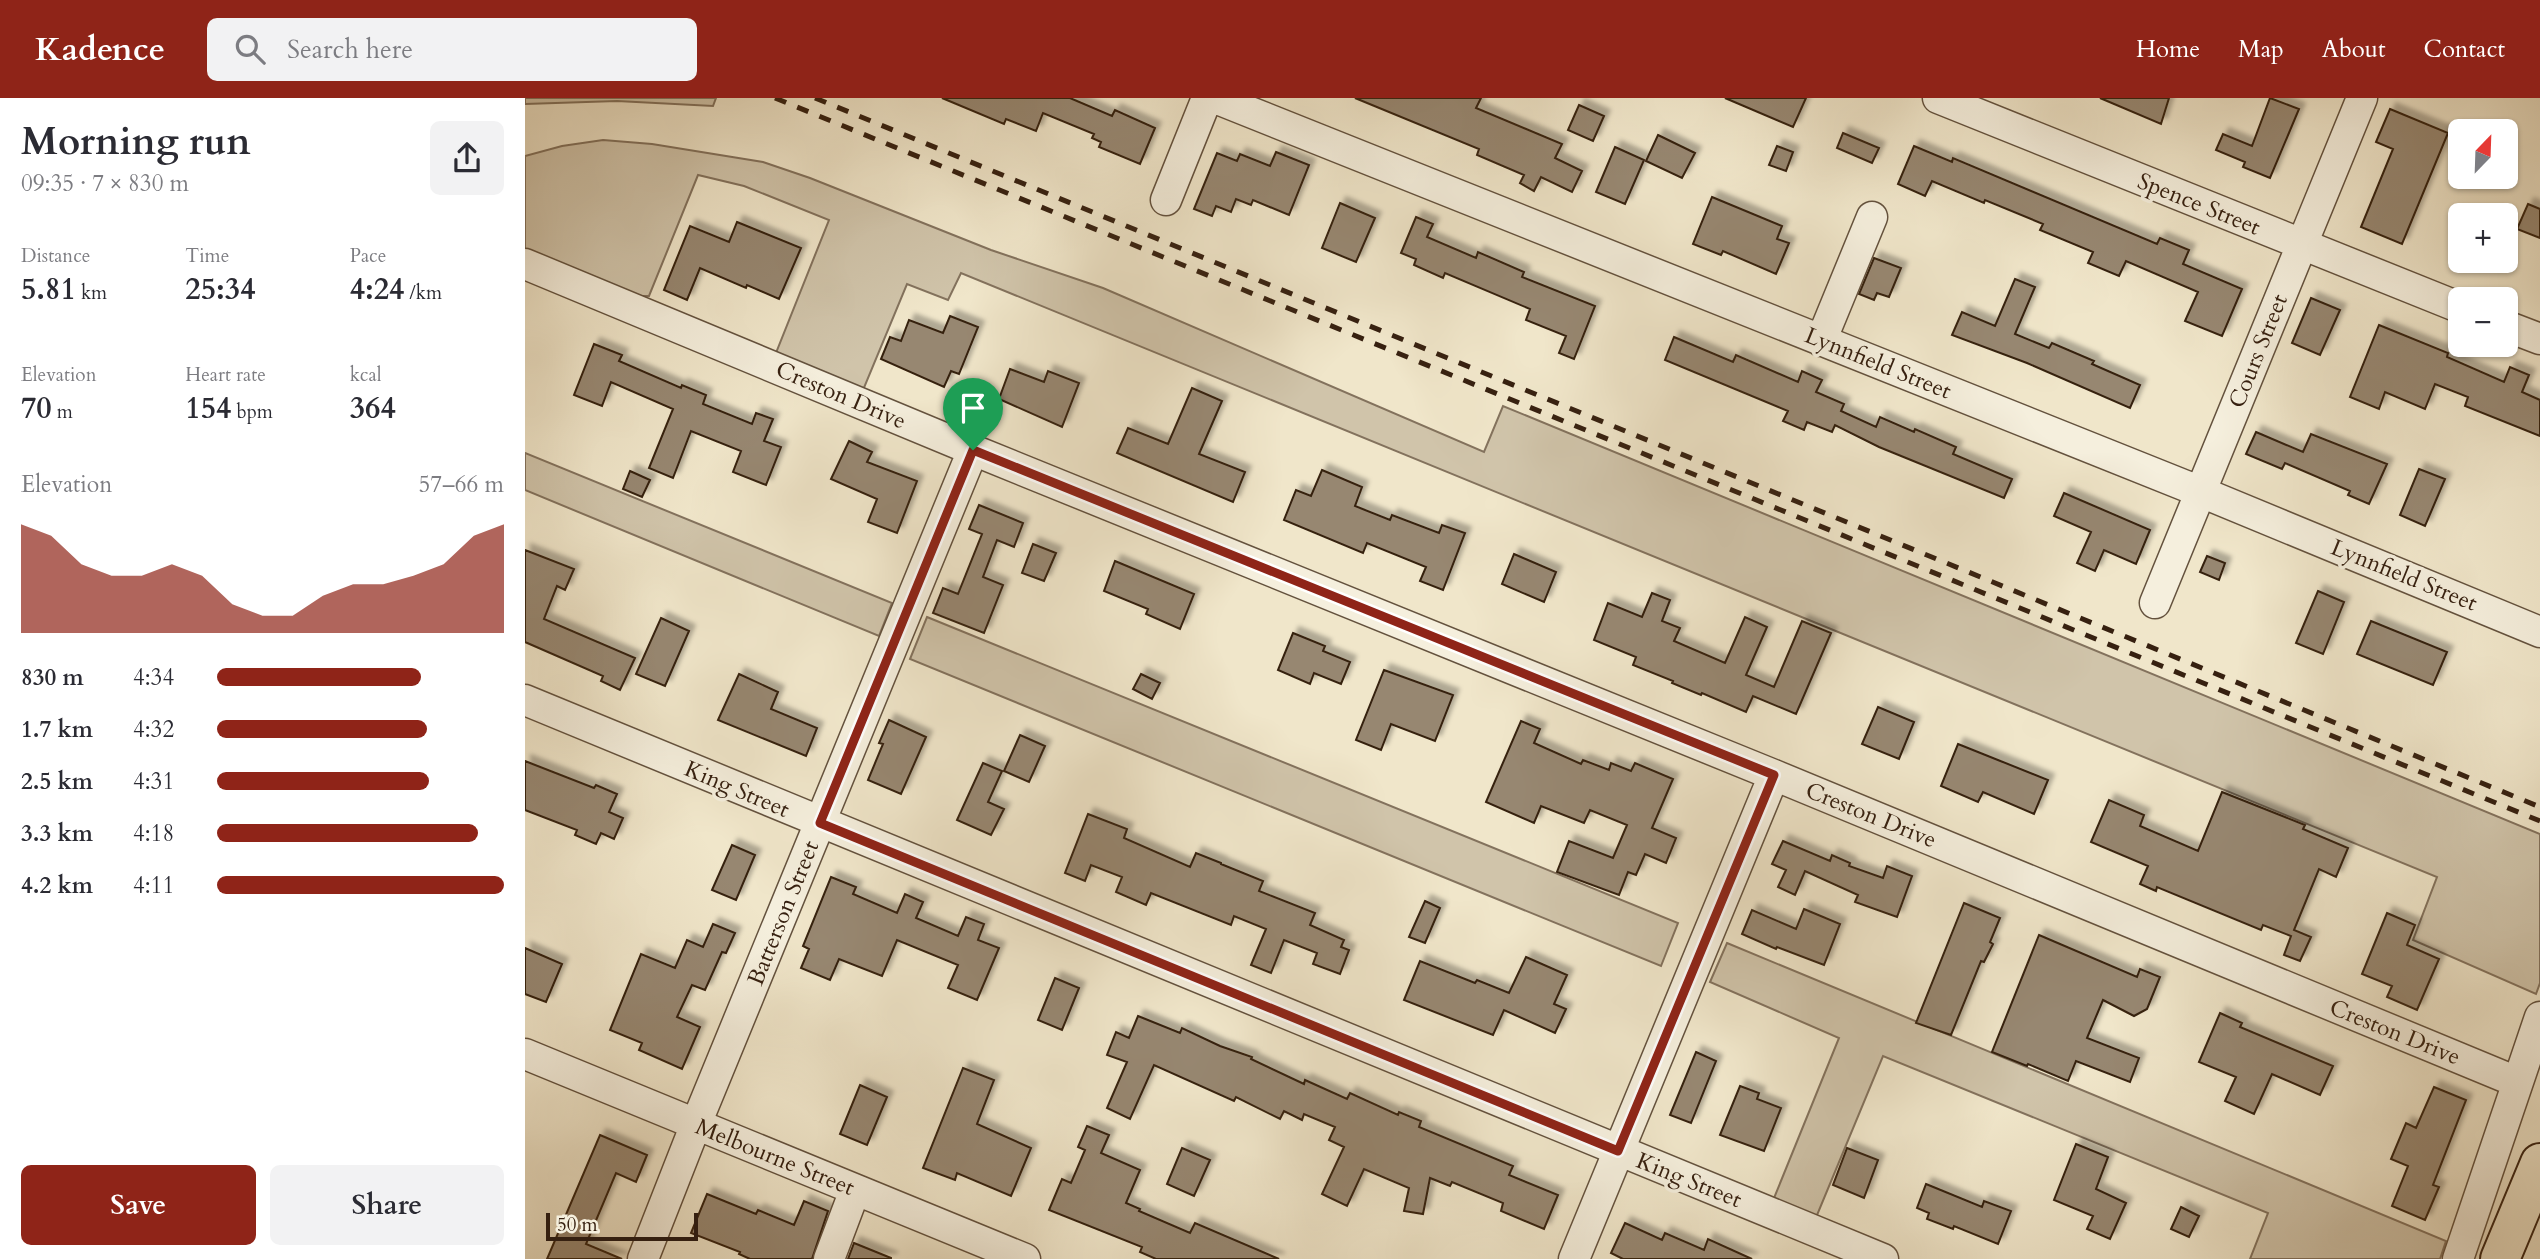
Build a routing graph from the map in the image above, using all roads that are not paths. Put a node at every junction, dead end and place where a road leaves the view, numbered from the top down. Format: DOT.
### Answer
graph roads {
  1 [pos="1207,98"];
  2 [pos="1215,98"];
  3 [pos="1938,98"];
  4 [pos="2363,98"];
  5 [pos="1166,200"];
  6 [pos="1873,217"];
  7 [pos="2301,245"];
  8 [pos="525,264"];
  9 [pos="2448,303"];
  10 [pos="2518,331"];
  11 [pos="2540,339"];
  12 [pos="1821,341"];
  13 [pos="973,450"];
  14 [pos="2201,492"];
  15 [pos="2155,603"];
  16 [pos="2540,632"];
  17 [pos="525,700"];
  18 [pos="1774,775"];
  19 [pos="820,823"];
  20 [pos="2540,1017"];
  21 [pos="525,1054"];
  22 [pos="2517,1082"];
  23 [pos="696,1124"];
  24 [pos="1618,1151"];
  25 [pos="2540,1163"];
  26 [pos="855,1190"];
  27 [pos="643,1259"];
  28 [pos="829,1259"];
  29 [pos="1025,1259"];
  30 [pos="1574,1259"];
  31 [pos="1883,1259"];
  32 [pos="2458,1259"];
  33 [pos="2500,1259"];
  1 -- 5 [label="street"];
  2 -- 12 [label="street, Lynnfield Street"];
  3 -- 7 [label="street, Spence Street"];
  4 -- 7 [label="street, Cours Street"];
  6 -- 12 [label="street"];
  7 -- 9 [label="street, Spence Street"];
  7 -- 14 [label="street, Cours Street"];
  8 -- 13 [label="street, Creston Drive"];
  10 -- 11 [label="street"];
  12 -- 14 [label="street, Lynnfield Street"];
  13 -- 18 [label="street, Creston Drive"];
  13 -- 19 [label="street, Batterson Street"];
  14 -- 15 [label="street, Cours Street"];
  14 -- 16 [label="street, Lynnfield Street"];
  17 -- 19 [label="street, King Street"];
  18 -- 22 [label="street, Creston Drive"];
  18 -- 24 [label="street"];
  19 -- 23 [label="street, Batterson Street"];
  19 -- 24 [label="street, King Street"];
  20 -- 22 [label="street"];
  21 -- 23 [label="street, Melbourne Street"];
  22 -- 32 [label="street"];
  23 -- 26 [label="street, Melbourne Street"];
  23 -- 27 [label="street, Batterson Street"];
  24 -- 30 [label="street"];
  24 -- 31 [label="street, King Street"];
  25 -- 33 [label="main road"];
  26 -- 28 [label="street"];
  26 -- 29 [label="street, Melbourne Street"];
}
